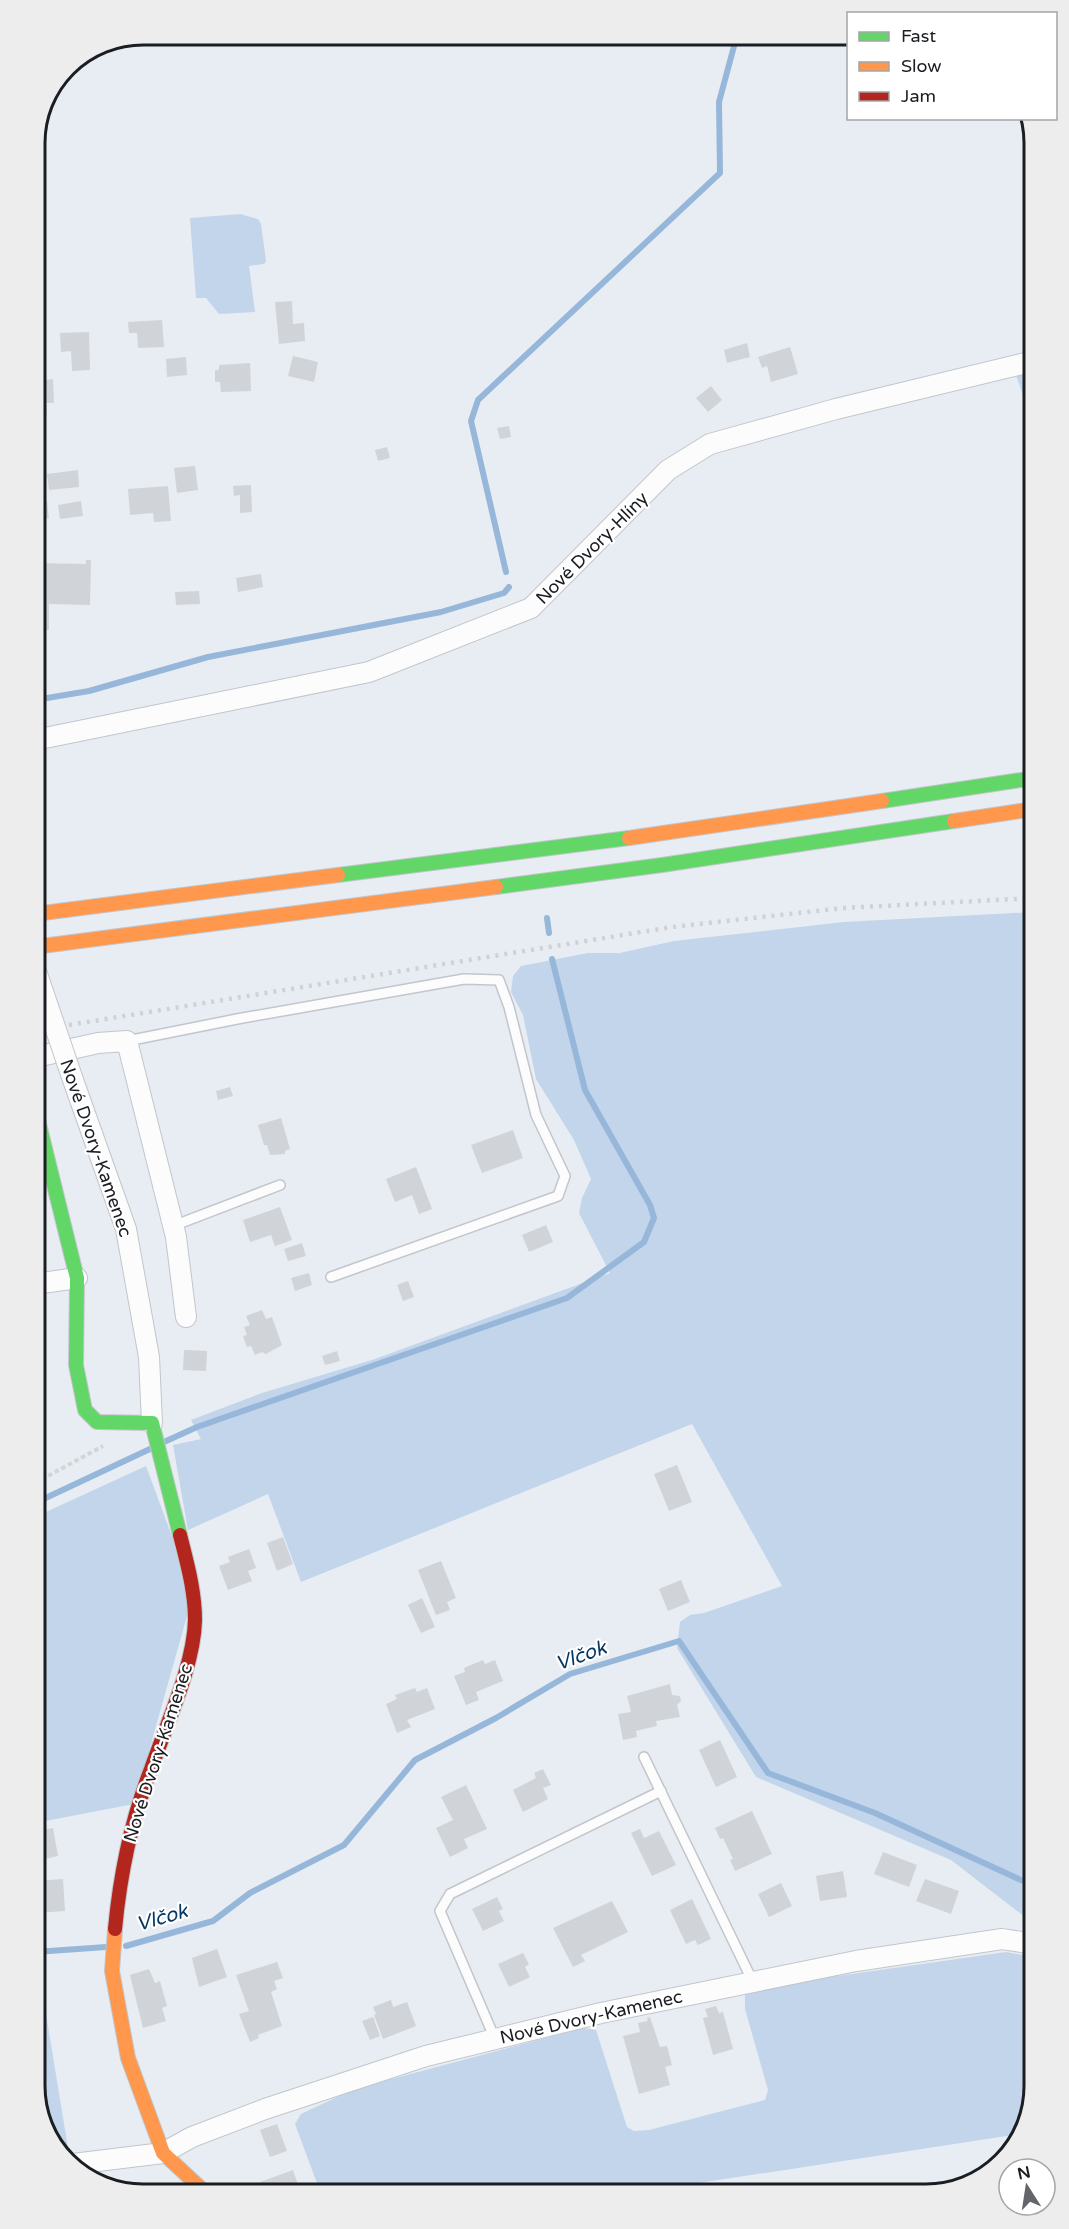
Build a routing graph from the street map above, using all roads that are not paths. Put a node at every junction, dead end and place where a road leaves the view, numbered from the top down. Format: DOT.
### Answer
graph roads {
  1 [pos="1024,365"];
  2 [pos="45,738"];
  3 [pos="1024,780"];
  4 [pos="1024,810"];
  5 [pos="1024,816"];
  6 [pos="967,818"];
  7 [pos="45,913"];
  8 [pos="45,946"];
  9 [pos="45,998"];
  10 [pos="127,1041"];
  11 [pos="45,1054"];
  12 [pos="45,1148"];
  13 [pos="280,1185"];
  14 [pos="173,1226"];
  15 [pos="331,1277"];
  16 [pos="77,1278"];
  17 [pos="45,1283"];
  18 [pos="186,1317"];
  19 [pos="154,1428"];
  20 [pos="644,1757"];
  21 [pos="661,1791"];
  22 [pos="1024,1942"];
  23 [pos="753,1982"];
  24 [pos="495,2039"];
  25 [pos="163,2153"];
  26 [pos="83,2163"];
  27 [pos="196,2184"];
  1 -- 2 [label="street, Nové Dvory-Hlíny"];
  3 -- 7 [label="main road"];
  4 -- 6 [label="main road"];
  5 -- 6 [label="lane"];
  6 -- 8 [label="main road"];
  9 -- 19 [label="street, Nové Dvory-Kamenec, bridge"];
  10 -- 11 [label="street, Nové Dvory-Kamenec"];
  10 -- 14 [label="street"];
  10 -- 15 [label="lane"];
  12 -- 16 [label="main road"];
  13 -- 14 [label="lane"];
  14 -- 18 [label="street"];
  16 -- 17 [label="street"];
  16 -- 19 [label="main road"];
  19 -- 25 [label="main road, Nové Dvory-Kamenec"];
  20 -- 21 [label="lane"];
  21 -- 23 [label="lane"];
  21 -- 24 [label="lane"];
  22 -- 23 [label="street, Nové Dvory-Kamenec"];
  23 -- 24 [label="street, Nové Dvory-Kamenec"];
  24 -- 25 [label="street, Nové Dvory-Kamenec"];
  25 -- 26 [label="street, Nové Dvory-Kamenec"];
  25 -- 27 [label="main road, Nové Dvory-Kamenec"];
}
